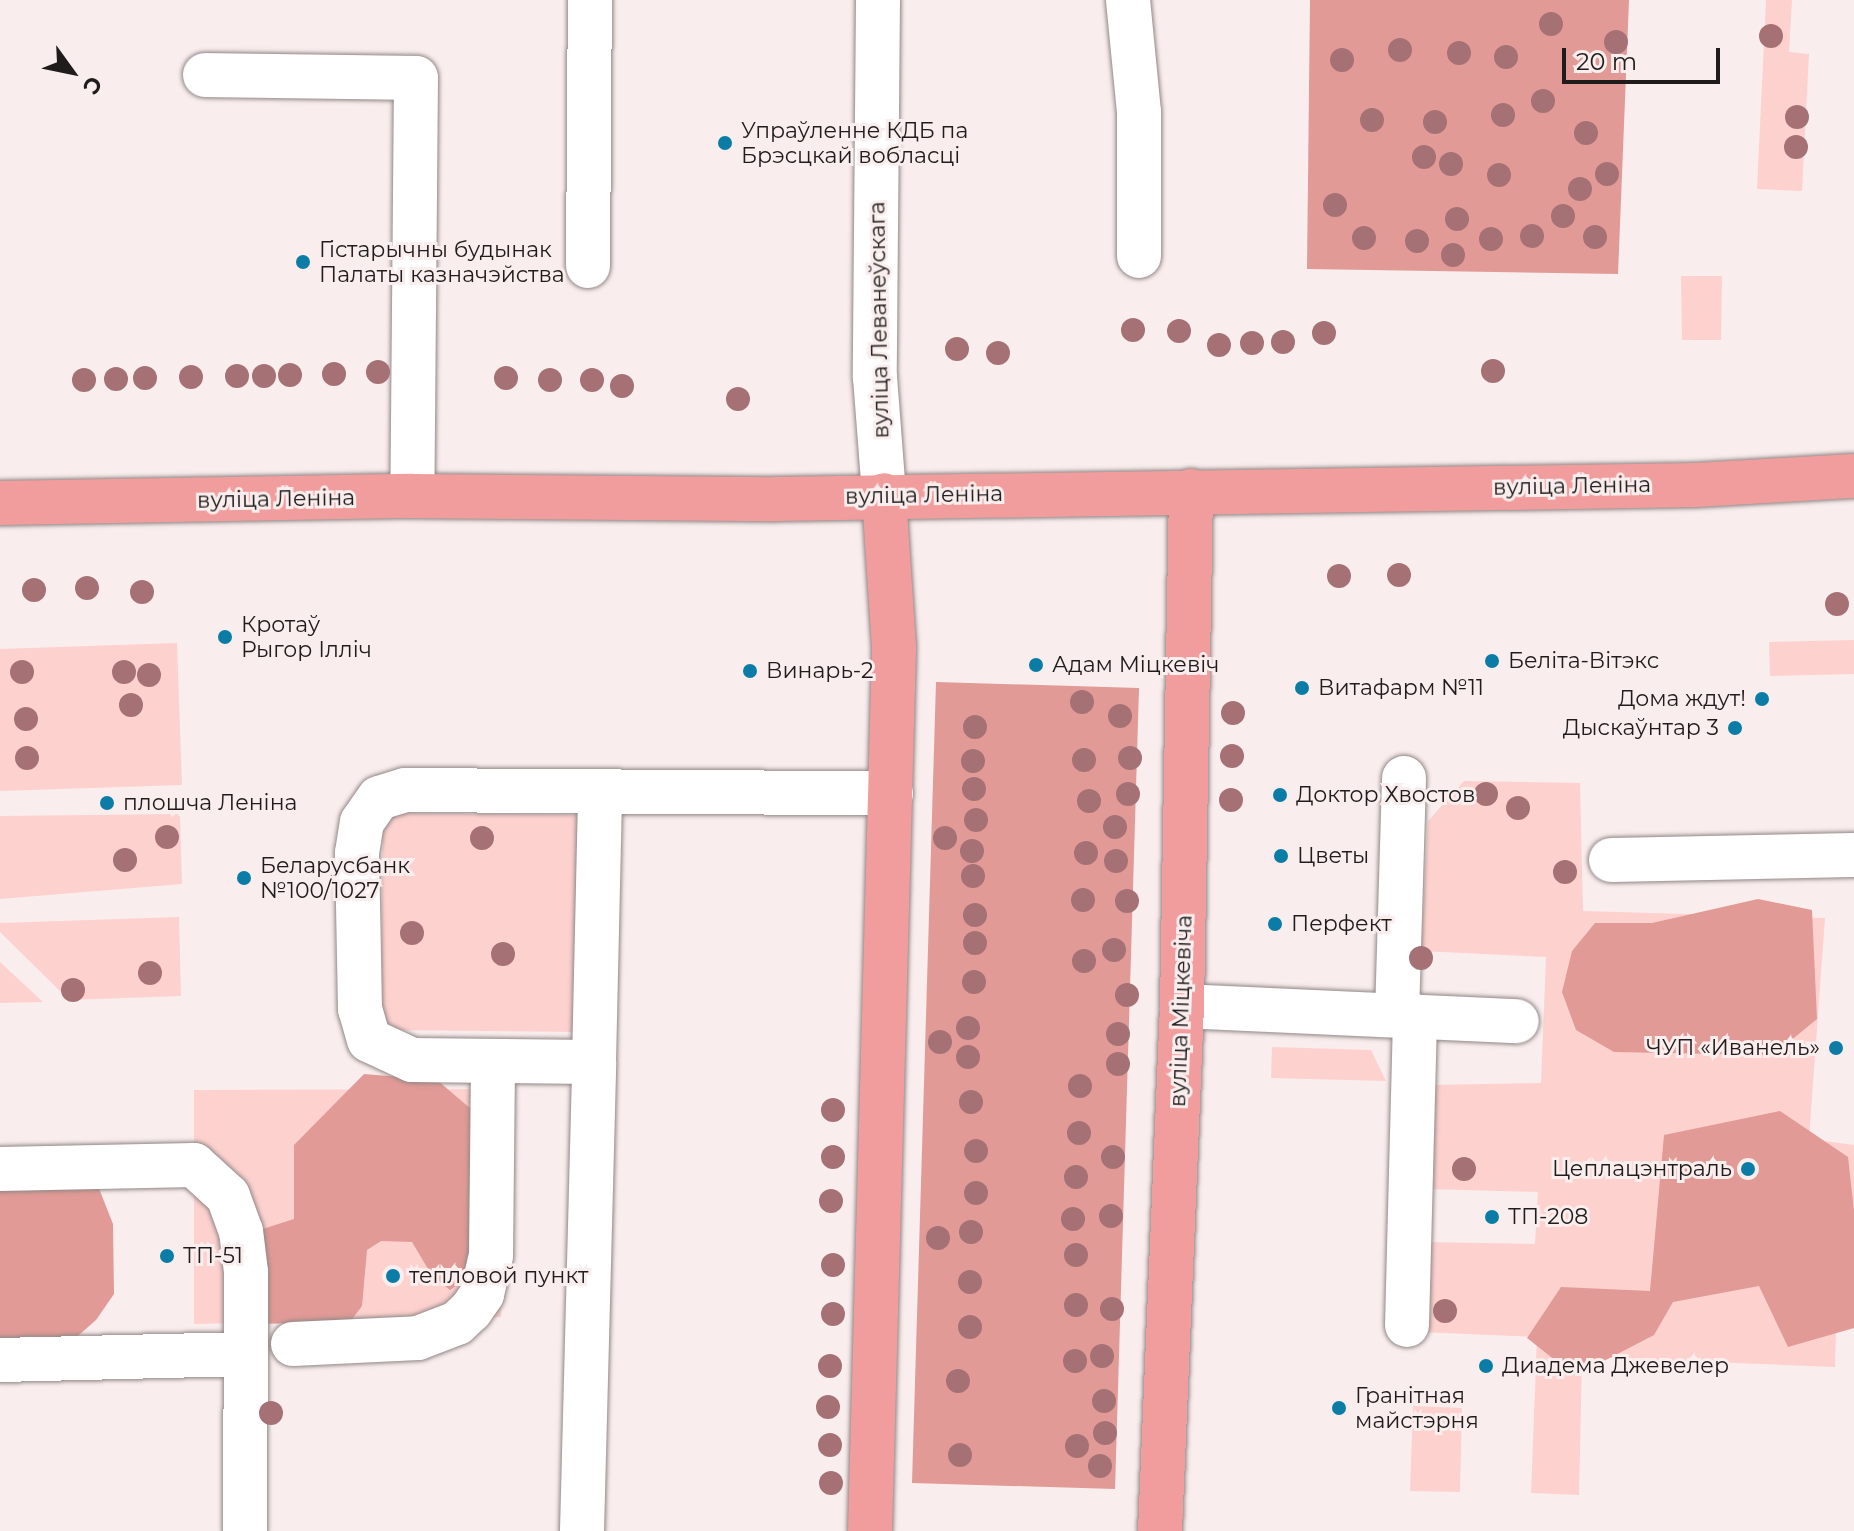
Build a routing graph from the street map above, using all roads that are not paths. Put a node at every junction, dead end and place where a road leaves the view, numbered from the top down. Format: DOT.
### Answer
graph roads {
  1 [pos="590,0"];
  2 [pos="878,0"];
  3 [pos="885,0"];
  4 [pos="1128,0"];
  5 [pos="205,75"];
  6 [pos="1139,256"];
  7 [pos="588,266"];
  8 [pos="1852,476"];
  9 [pos="1191,491"];
  10 [pos="884,495"];
  11 [pos="412,496"];
  12 [pos="0,503"];
  13 [pos="1404,778"];
  14 [pos="600,791"];
  15 [pos="891,793"];
  16 [pos="1854,855"];
  17 [pos="1611,860"];
  18 [pos="1182,1006"];
  19 [pos="1406,1016"];
  20 [pos="1517,1021"];
  21 [pos="594,1062"];
  22 [pos="493,1063"];
  23 [pos="0,1169"];
  24 [pos="1407,1325"];
  25 [pos="293,1344"];
  26 [pos="244,1354"];
  27 [pos="0,1360"];
  28 [pos="245,1531"];
  29 [pos="582,1531"];
  30 [pos="870,1531"];
  31 [pos="1160,1531"];
  1 -- 7 [label="street"];
  2 -- 3 [label="street"];
  2 -- 10 [label="street, вуліца Леванеўскага"];
  4 -- 6 [label="street"];
  5 -- 11 [label="street"];
  8 -- 9 [label="main road, вуліца Леніна"];
  9 -- 10 [label="main road, вуліца Леніна"];
  9 -- 18 [label="main road, вуліца Міцкевіча"];
  10 -- 11 [label="main road, вуліца Леніна"];
  10 -- 15 [label="main road"];
  11 -- 12 [label="main road, вуліца Леніна"];
  13 -- 19 [label="street"];
  14 -- 15 [label="street"];
  14 -- 21 [label="street"];
  14 -- 22 [label="street"];
  15 -- 30 [label="main road"];
  16 -- 17 [label="street"];
  18 -- 19 [label="street"];
  18 -- 31 [label="main road, вуліца Міцкевіча"];
  19 -- 20 [label="street"];
  19 -- 24 [label="street"];
  21 -- 22 [label="street"];
  21 -- 29 [label="street"];
  22 -- 25 [label="street"];
  23 -- 26 [label="street"];
  26 -- 27 [label="street"];
  26 -- 28 [label="street"];
}
